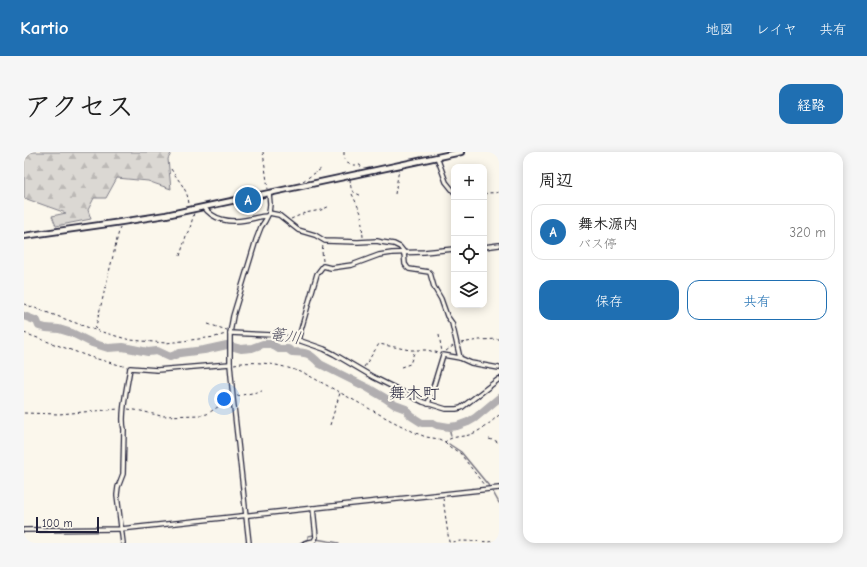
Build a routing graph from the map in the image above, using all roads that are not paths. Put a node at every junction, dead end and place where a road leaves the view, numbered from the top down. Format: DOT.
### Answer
graph roads {
  1 [pos="461,152"];
  2 [pos="437,157"];
  3 [pos="451,188"];
  4 [pos="269,193"];
  5 [pos="204,207"];
  6 [pos="268,214"];
  7 [pos="24,236"];
  8 [pos="499,245"];
  9 [pos="487,247"];
  10 [pos="451,249"];
  11 [pos="404,252"];
  12 [pos="230,332"];
  13 [pos="298,340"];
  14 [pos="460,358"];
  15 [pos="230,363"];
  16 [pos="499,368"];
  17 [pos="499,379"];
  18 [pos="428,404"];
  19 [pos="499,488"];
  20 [pos="313,508"];
  21 [pos="246,515"];
  22 [pos="121,529"];
  23 [pos="24,530"];
  24 [pos="123,543"];
  25 [pos="248,543"];
  26 [pos="305,543"];
  1 -- 2 [label="street"];
  2 -- 3 [label="street"];
  2 -- 4 [label="street"];
  4 -- 5 [label="street"];
  4 -- 6 [label="street"];
  5 -- 6 [label="street"];
  5 -- 7 [label="street"];
  6 -- 11 [label="street"];
  6 -- 12 [label="street"];
  8 -- 9 [label="street"];
  10 -- 11 [label="street"];
  11 -- 13 [label="street"];
  11 -- 14 [label="street"];
  12 -- 13 [label="street"];
  12 -- 15 [label="street"];
  13 -- 18 [label="street"];
  14 -- 16 [label="street"];
  14 -- 18 [label="street"];
  15 -- 21 [label="street"];
  15 -- 22 [label="street"];
  17 -- 18 [label="street"];
  19 -- 20 [label="street"];
  20 -- 21 [label="street"];
  20 -- 26 [label="street"];
  21 -- 22 [label="street"];
  21 -- 25 [label="street"];
  22 -- 23 [label="street"];
  22 -- 24 [label="street"];
}
